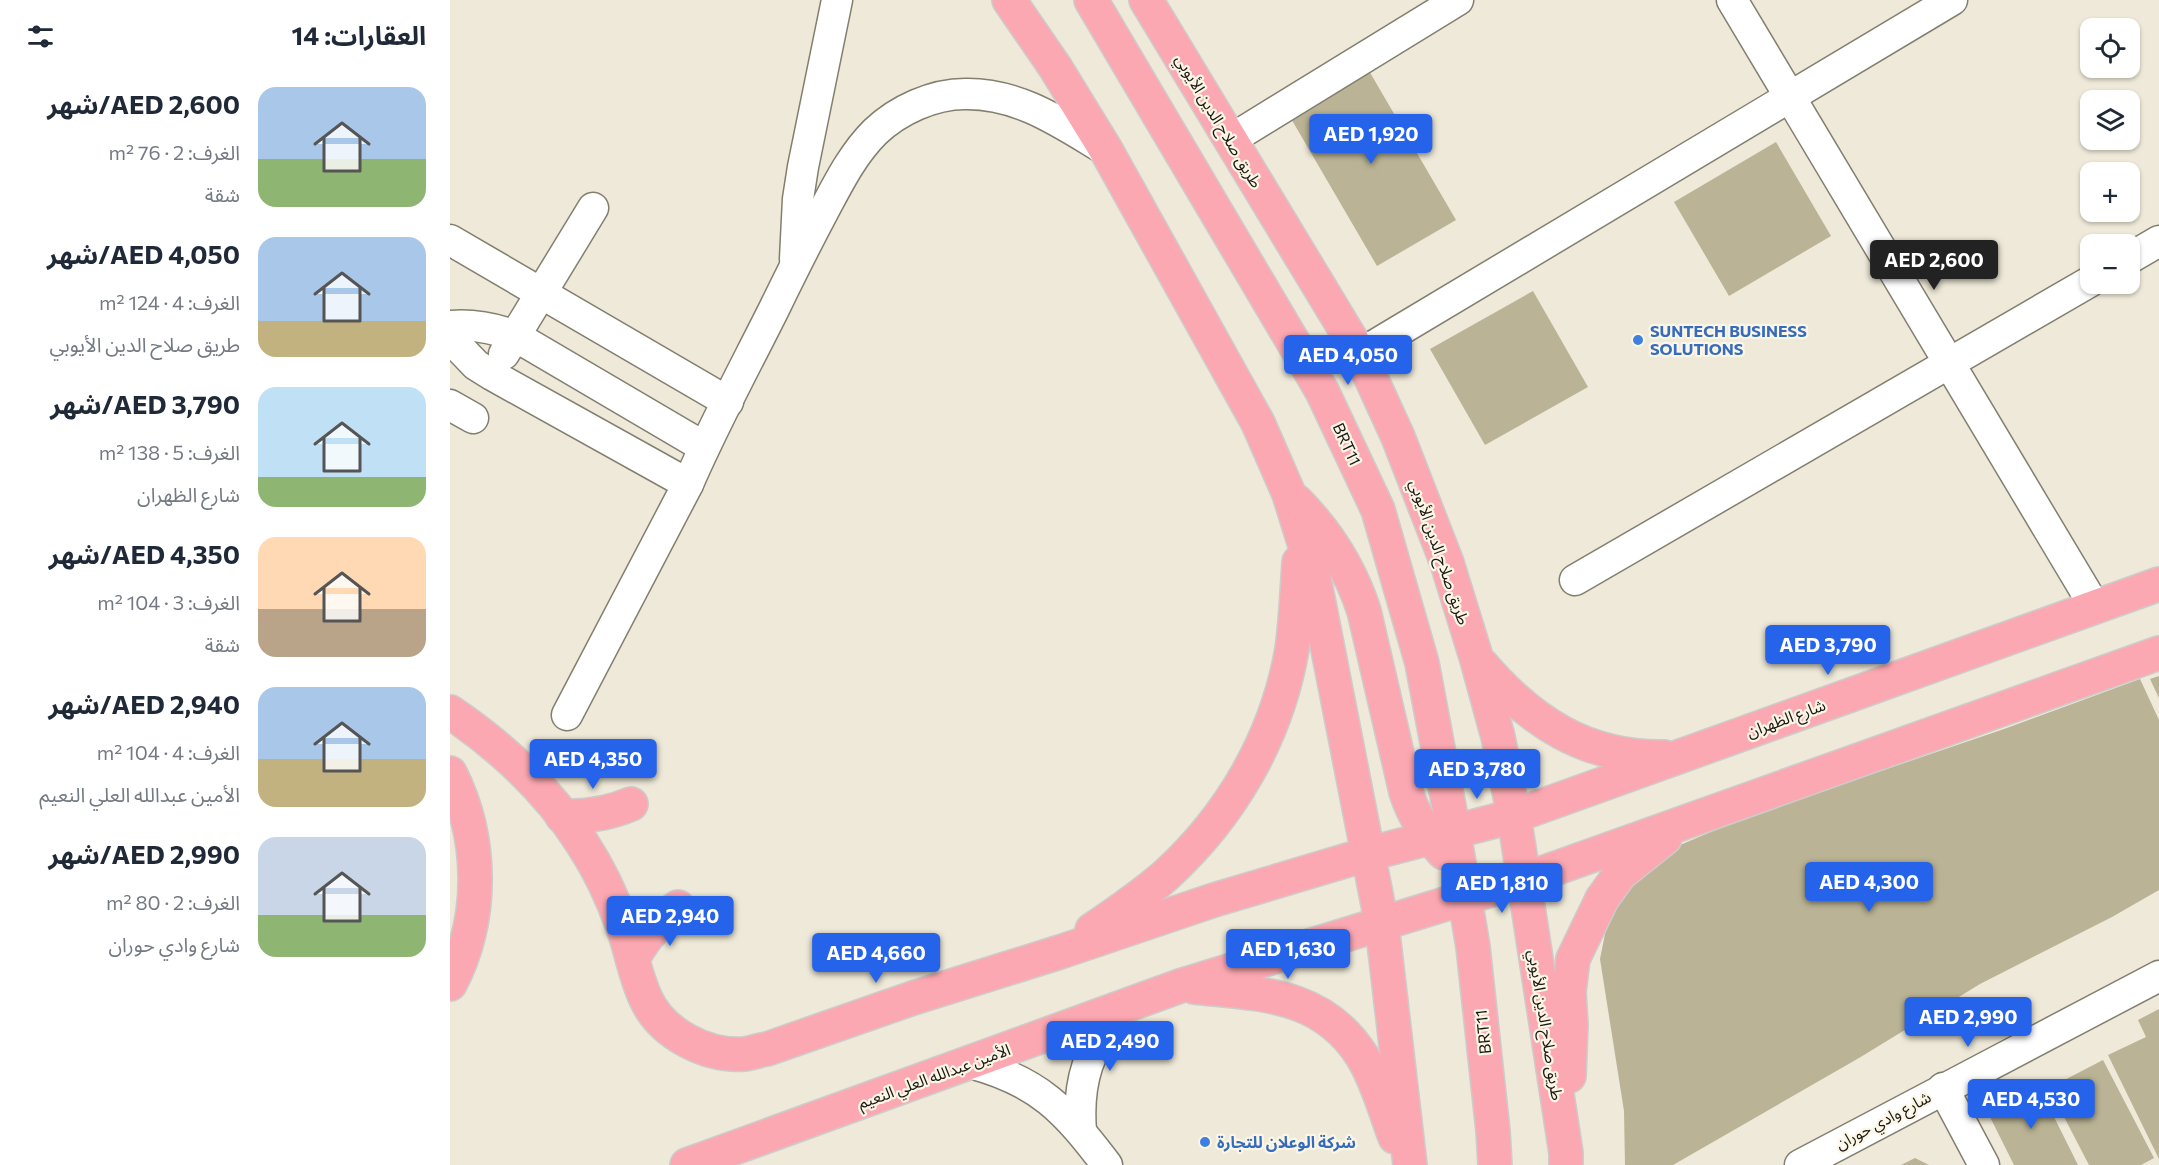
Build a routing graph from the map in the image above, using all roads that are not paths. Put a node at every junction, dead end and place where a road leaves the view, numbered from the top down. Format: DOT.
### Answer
graph roads {
  1 [pos="837,0"];
  2 [pos="1009,0"];
  3 [pos="1091,0"];
  4 [pos="1146,0"];
  5 [pos="1458,0"];
  6 [pos="1732,0"];
  7 [pos="1952,0"];
  8 [pos="1790,97"];
  9 [pos="1230,140"];
  10 [pos="1106,150"];
  11 [pos="593,208"];
  12 [pos="450,240"];
  13 [pos="2159,241"];
  14 [pos="2140,252"];
  15 [pos="795,265"];
  16 [pos="2080,286"];
  17 [pos="541,293"];
  18 [pos="450,326"];
  19 [pos="515,336"];
  20 [pos="450,338"];
  21 [pos="1360,354"];
  22 [pos="1949,363"];
  23 [pos="492,375"];
  24 [pos="728,402"];
  25 [pos="704,447"];
  26 [pos="688,484"];
  27 [pos="1289,494"];
  28 [pos="1302,531"];
  29 [pos="1575,580"];
  30 [pos="2159,584"];
  31 [pos="2095,607"];
  32 [pos="2159,653"];
  33 [pos="1477,660"];
  34 [pos="450,712"];
  35 [pos="567,715"];
  36 [pos="1678,757"];
  37 [pos="450,773"];
  38 [pos="631,804"];
  39 [pos="562,816"];
  40 [pos="1514,816"];
  41 [pos="1685,822"];
  42 [pos="1448,845"];
  43 [pos="1368,854"];
  44 [pos="1523,880"];
  45 [pos="1465,899"];
  46 [pos="678,907"];
  47 [pos="1382,925"];
  48 [pos="1060,952"];
  49 [pos="633,958"];
  50 [pos="2159,976"];
  51 [pos="450,984"];
  52 [pos="1180,986"];
  53 [pos="1121,1008"];
  54 [pos="970,1063"];
  55 [pos="1944,1088"];
  56 [pos="1081,1131"];
  57 [pos="1566,1159"];
  58 [pos="687,1165"];
  59 [pos="1107,1165"];
  60 [pos="1406,1165"];
  61 [pos="1410,1165"];
  62 [pos="1495,1165"];
  63 [pos="1800,1165"];
  64 [pos="1983,1165"];
  1 -- 15 [label="street"];
  2 -- 10 [label="main road"];
  3 -- 42 [label="main road, BRT11"];
  4 -- 9 [label="main road, طريق صلاح الدين الأيوبي"];
  5 -- 9 [label="street"];
  6 -- 8 [label="street"];
  7 -- 8 [label="street"];
  8 -- 21 [label="street"];
  8 -- 22 [label="street"];
  9 -- 21 [label="main road, طريق صلاح الدين الأيوبي"];
  10 -- 15 [label="street"];
  10 -- 27 [label="main road"];
  11 -- 17 [label="street"];
  12 -- 17 [label="street"];
  13 -- 14 [label="street"];
  15 -- 24 [label="street"];
  16 -- 22 [label="street"];
  17 -- 19 [label="street"];
  17 -- 24 [label="street"];
  18 -- 19 [label="street"];
  19 -- 23 [label="street"];
  19 -- 25 [label="street"];
  20 -- 23 [label="street"];
  21 -- 33 [label="main road, طريق صلاح الدين الأيوبي"];
  22 -- 29 [label="street"];
  22 -- 31 [label="street"];
  23 -- 26 [label="street"];
  24 -- 25 [label="street"];
  25 -- 26 [label="street"];
  26 -- 35 [label="street"];
  27 -- 28 [label="main road"];
  27 -- 42 [label="main road"];
  28 -- 43 [label="main road"];
  28 -- 48 [label="main road"];
  30 -- 31 [label="main road, شارع الظهران"];
  31 -- 36 [label="main road, شارع الظهران"];
  32 -- 41 [label="main road"];
  33 -- 36 [label="main road"];
  33 -- 40 [label="main road, طريق صلاح الدين الأيوبي"];
  34 -- 39 [label="main road, شارع الظهران"];
  36 -- 40 [label="main road, شارع الظهران"];
  37 -- 51 [label="main road"];
  38 -- 39 [label="main road"];
  39 -- 49 [label="main road, شارع الظهران"];
  40 -- 42 [label="main road, شارع الظهران"];
  40 -- 44 [label="main road, طريق صلاح الدين الأيوبي"];
  41 -- 44 [label="main road, الأمين عبدالله العلي النعيم"];
  41 -- 57 [label="main road"];
  42 -- 43 [label="main road, شارع الظهران"];
  42 -- 44 [label="main road"];
  42 -- 45 [label="main road, BRT11"];
  43 -- 47 [label="main road"];
  43 -- 48 [label="main road, شارع الظهران"];
  44 -- 45 [label="main road, الأمين عبدالله العلي النعيم"];
  44 -- 57 [label="main road, طريق صلاح الدين الأيوبي"];
  45 -- 47 [label="main road, الأمين عبدالله العلي النعيم"];
  45 -- 62 [label="main road, BRT11"];
  46 -- 49 [label="main road"];
  47 -- 52 [label="main road, الأمين عبدالله العلي النعيم"];
  47 -- 61 [label="main road"];
  48 -- 49 [label="main road, شارع الظهران"];
  50 -- 55 [label="street, شارع وادي حوران"];
  52 -- 53 [label="main road, الأمين عبدالله العلي النعيم"];
  52 -- 60 [label="main road"];
  53 -- 54 [label="main road, الأمين عبدالله العلي النعيم"];
  53 -- 56 [label="street"];
  54 -- 56 [label="street"];
  54 -- 58 [label="main road, الأمين عبدالله العلي النعيم"];
  55 -- 63 [label="street, شارع وادي حوران"];
  55 -- 64 [label="street"];
  56 -- 59 [label="street"];
}
